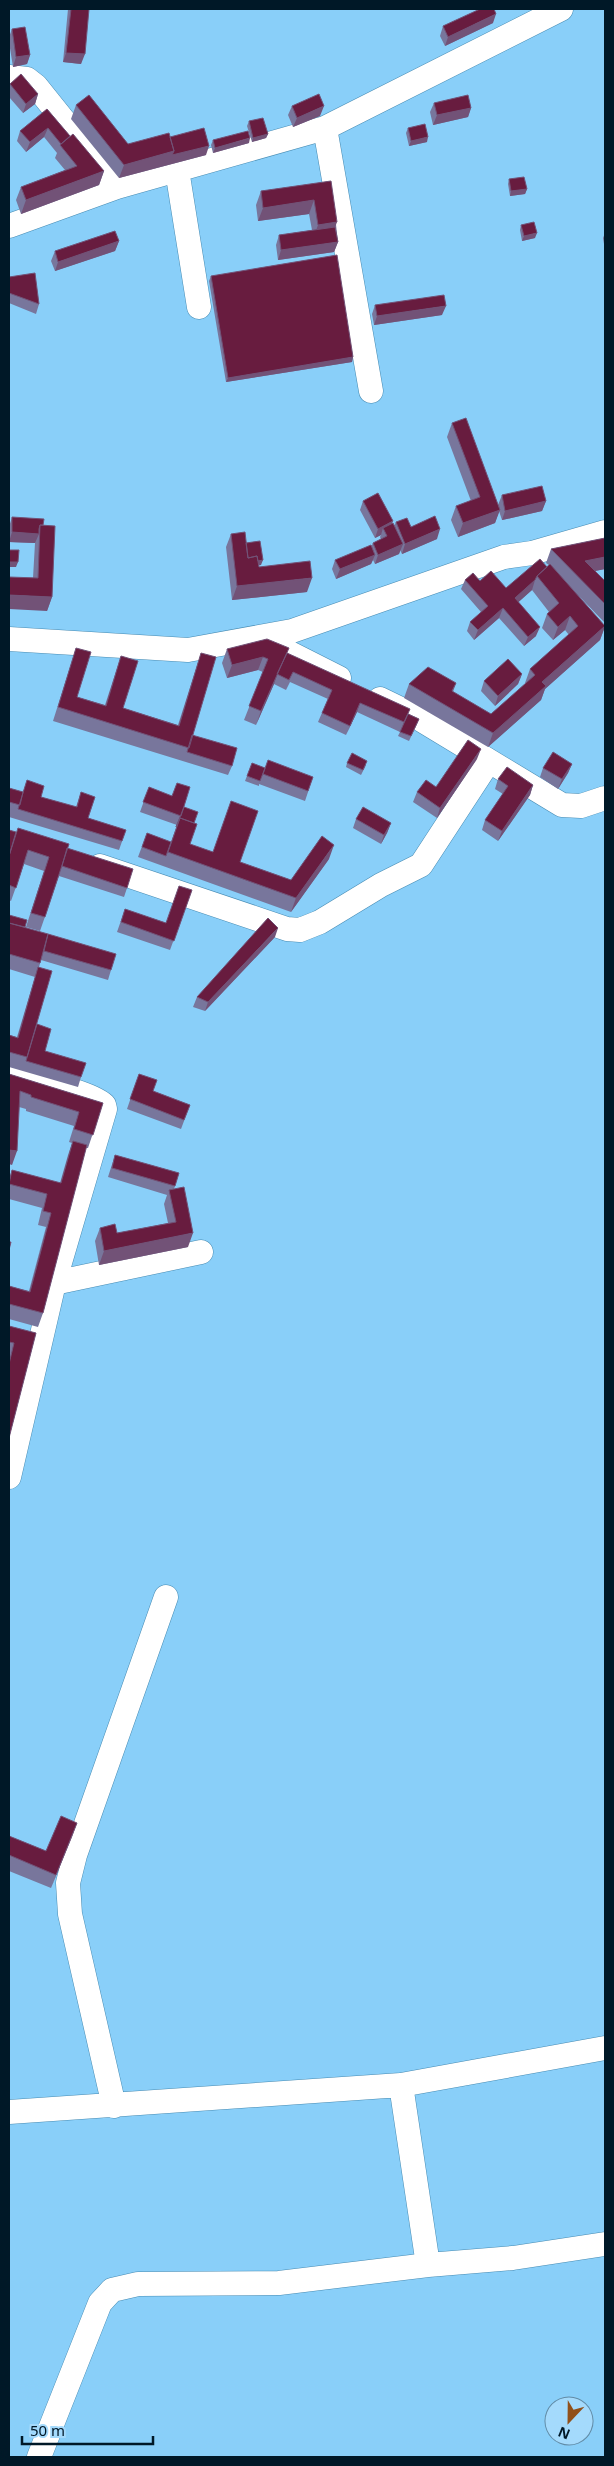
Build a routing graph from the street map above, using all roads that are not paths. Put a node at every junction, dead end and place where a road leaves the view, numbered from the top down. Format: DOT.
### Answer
graph roads {
  1 [pos="561,9"];
  2 [pos="9,77"];
  3 [pos="325,128"];
  4 [pos="177,170"];
  5 [pos="116,188"];
  6 [pos="9,226"];
  7 [pos="199,307"];
  8 [pos="371,391"];
  9 [pos="605,532"];
  10 [pos="532,553"];
  11 [pos="550,574"];
  12 [pos="258,637"];
  13 [pos="9,639"];
  14 [pos="489,761"];
  15 [pos="605,798"];
  16 [pos="83,860"];
  17 [pos="9,1074"];
  18 [pos="201,1252"];
  19 [pos="54,1283"];
  20 [pos="17,1329"];
  21 [pos="40,1336"];
  22 [pos="9,1477"];
  23 [pos="166,1598"];
  24 [pos="605,2048"];
  25 [pos="401,2085"];
  26 [pos="114,2106"];
  27 [pos="9,2112"];
  28 [pos="605,2244"];
  29 [pos="428,2265"];
  30 [pos="39,2457"];
  1 -- 3 [label="street"];
  2 -- 5 [label="street"];
  3 -- 4 [label="street"];
  3 -- 8 [label="street"];
  4 -- 5 [label="street"];
  4 -- 7 [label="street"];
  5 -- 6 [label="street"];
  9 -- 10 [label="street"];
  10 -- 11 [label="street"];
  10 -- 12 [label="street"];
  12 -- 13 [label="street"];
  12 -- 14 [label="street"];
  14 -- 15 [label="street"];
  14 -- 16 [label="street"];
  17 -- 19 [label="street"];
  18 -- 19 [label="street"];
  19 -- 21 [label="street"];
  20 -- 21 [label="street"];
  21 -- 22 [label="street"];
  23 -- 26 [label="street"];
  24 -- 25 [label="street"];
  25 -- 26 [label="street"];
  25 -- 29 [label="street"];
  26 -- 27 [label="street"];
  28 -- 29 [label="street"];
  29 -- 30 [label="street"];
}
